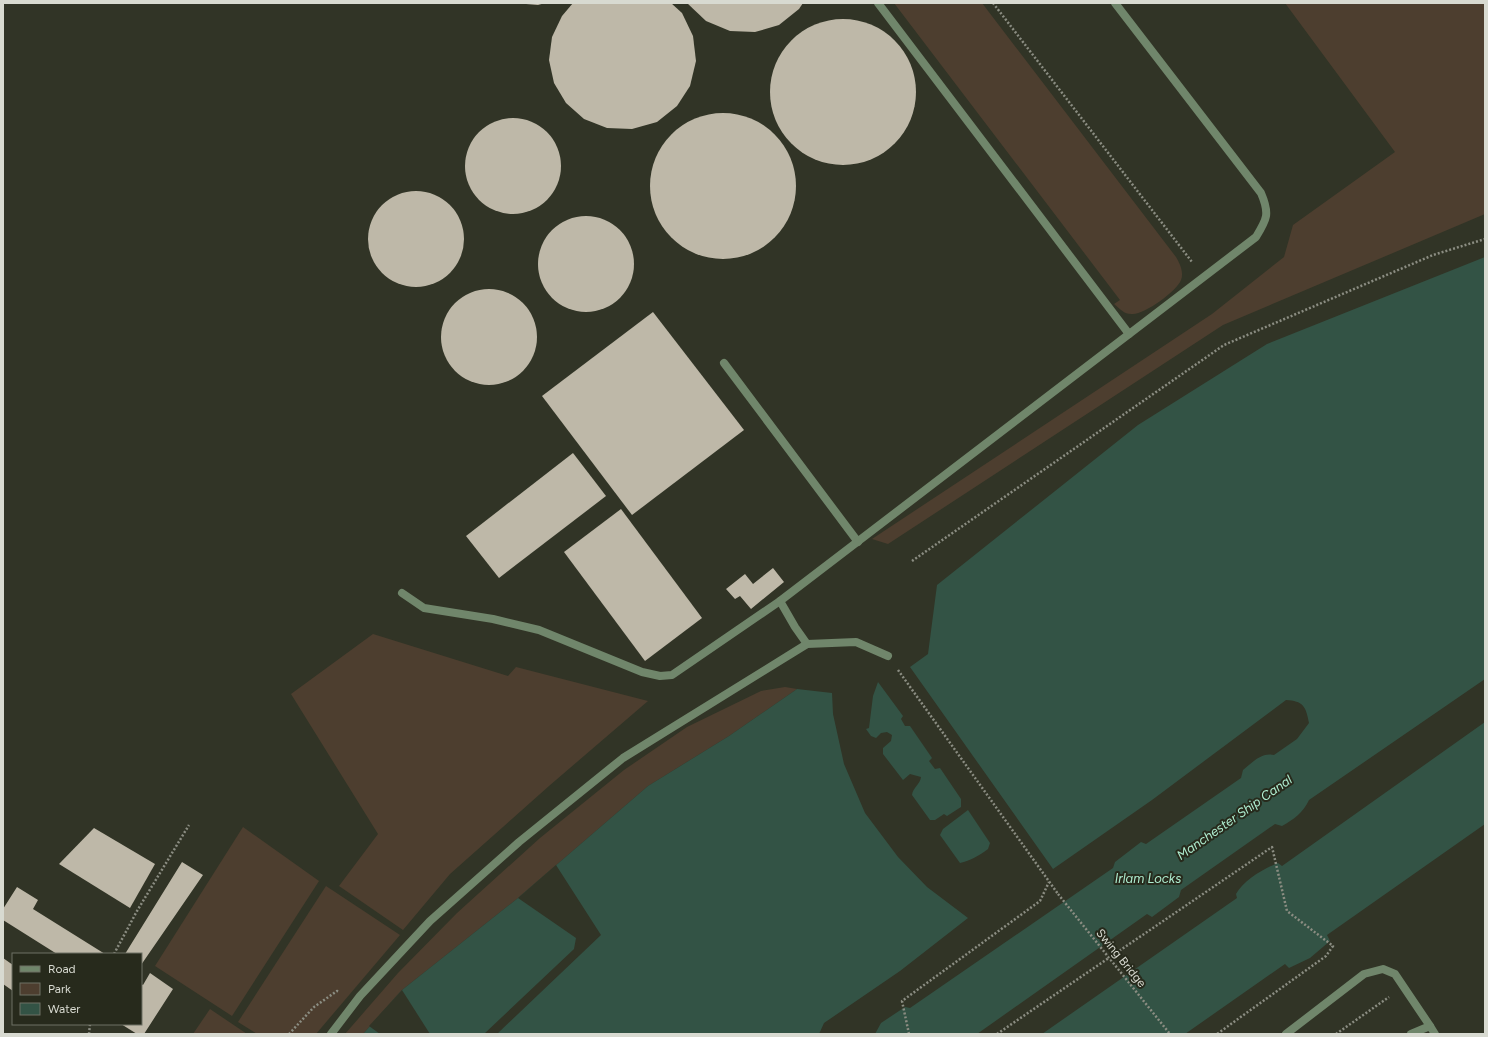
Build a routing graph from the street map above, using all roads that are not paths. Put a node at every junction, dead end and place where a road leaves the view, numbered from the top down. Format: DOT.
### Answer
graph roads {
  1 [pos="878,3"];
  2 [pos="1115,3"];
  3 [pos="1129,334"];
  4 [pos="724,363"];
  5 [pos="858,542"];
  6 [pos="402,594"];
  7 [pos="780,601"];
  8 [pos="807,644"];
  9 [pos="888,656"];
  10 [pos="1430,1026"];
  11 [pos="331,1034"];
  12 [pos="1286,1034"];
  13 [pos="1411,1034"];
  14 [pos="1435,1034"];
  1 -- 3 [label="street"];
  2 -- 3 [label="street"];
  3 -- 5 [label="street"];
  4 -- 5 [label="street"];
  5 -- 7 [label="street"];
  6 -- 7 [label="street"];
  7 -- 8 [label="street"];
  8 -- 9 [label="street"];
  8 -- 11 [label="street"];
  10 -- 12 [label="street"];
  10 -- 13 [label="street"];
  10 -- 14 [label="street"];
}
